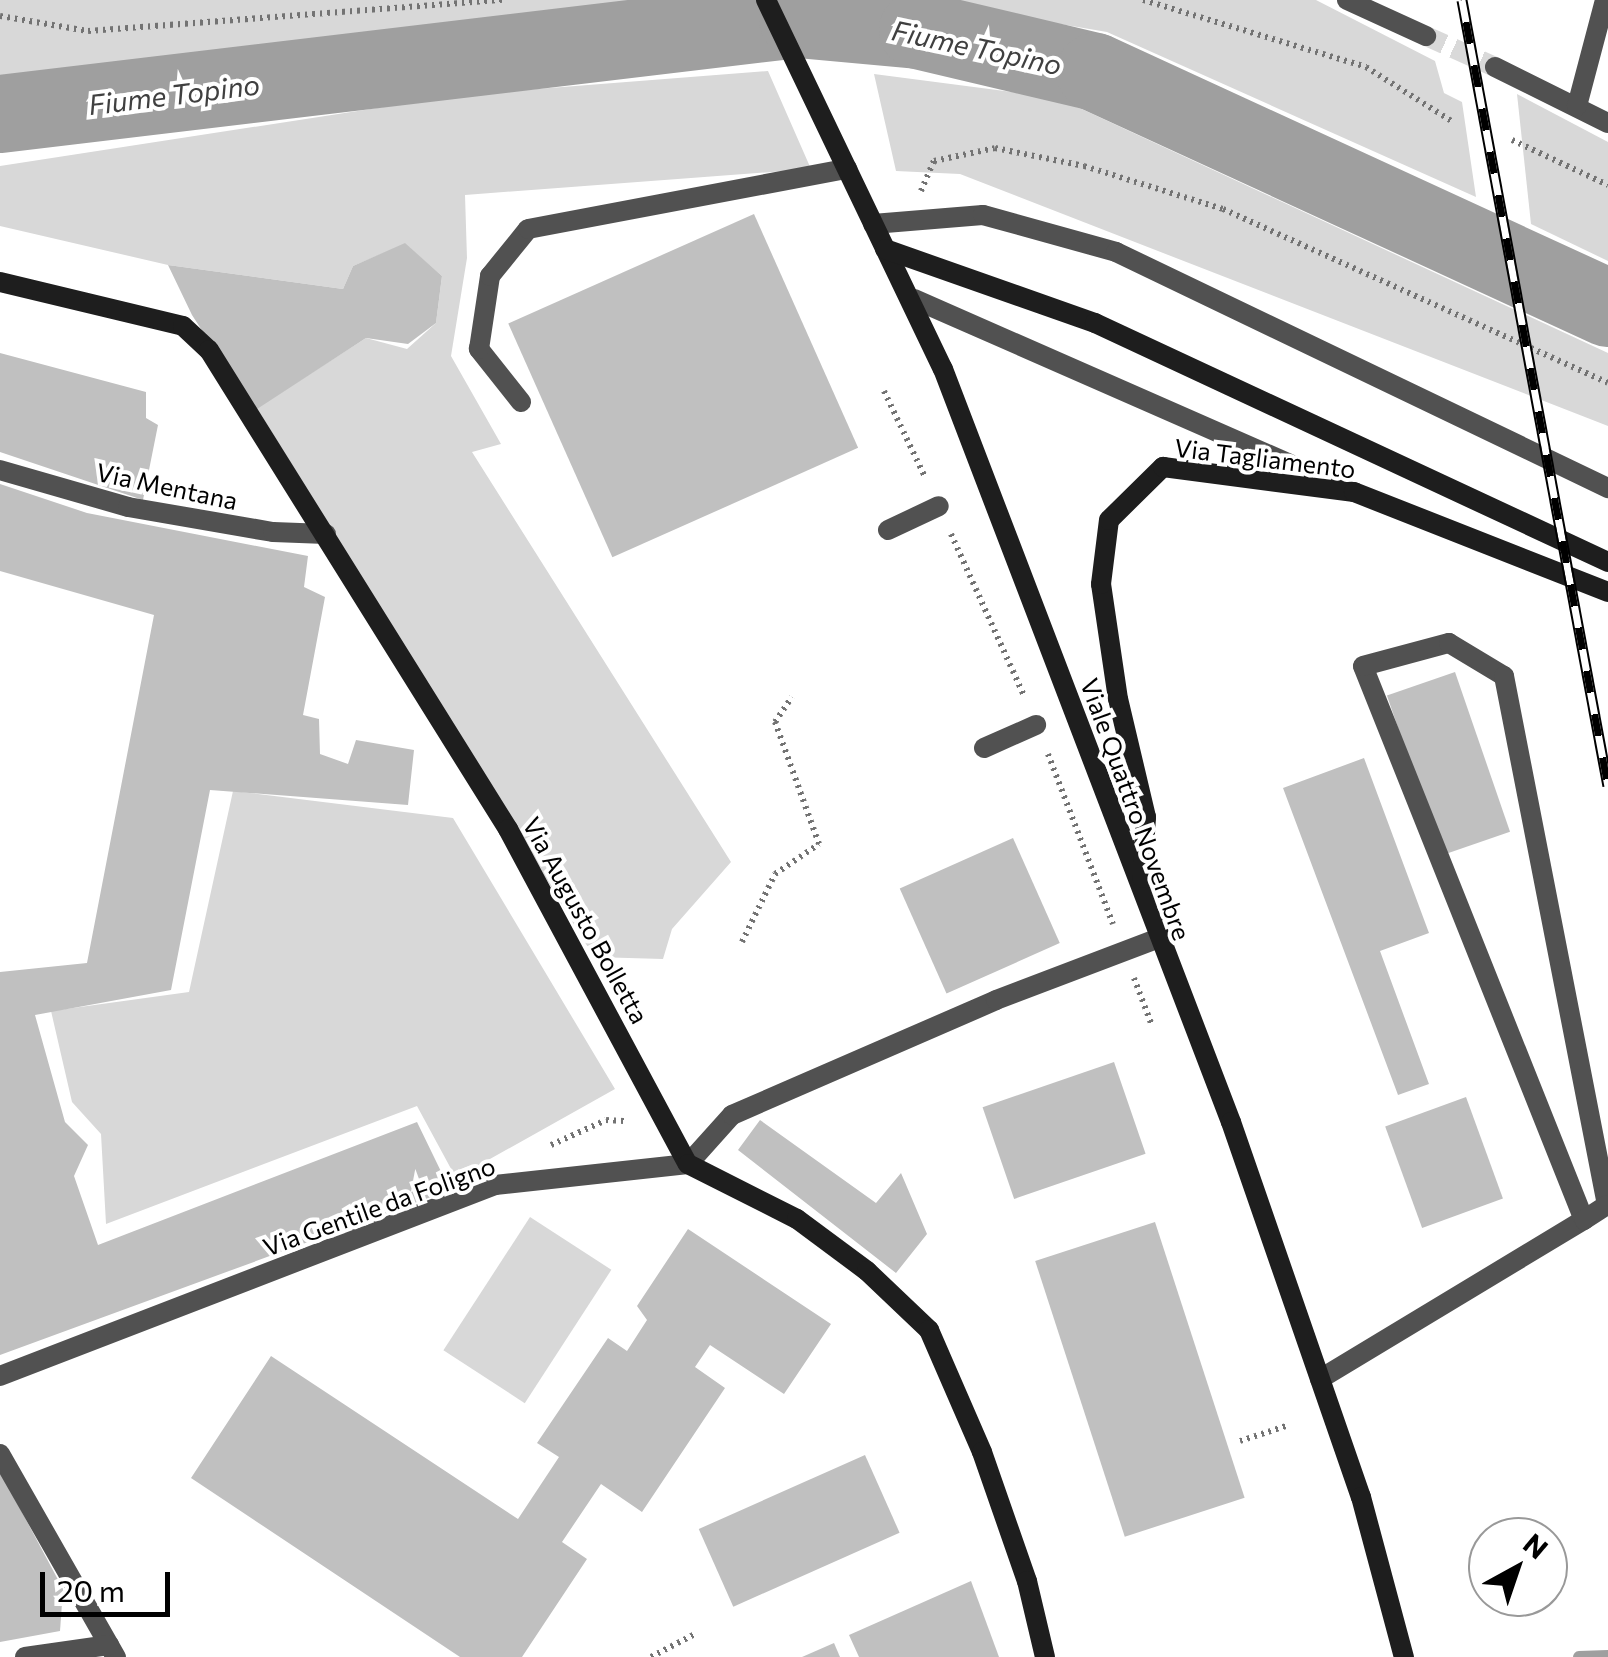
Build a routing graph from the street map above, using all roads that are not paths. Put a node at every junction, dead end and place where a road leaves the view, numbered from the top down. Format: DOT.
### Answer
graph roads {
  1 [pos="766,0"];
  2 [pos="1347,0"];
  3 [pos="1605,0"];
  4 [pos="1426,36"];
  5 [pos="1495,68"];
  6 [pos="1577,106"];
  7 [pos="1608,123"];
  8 [pos="847,169"];
  9 [pos="874,224"];
  10 [pos="885,249"];
  11 [pos="0,282"];
  12 [pos="914,300"];
  13 [pos="520,402"];
  14 [pos="0,470"];
  15 [pos="1608,488"];
  16 [pos="1354,492"];
  17 [pos="939,506"];
  18 [pos="888,530"];
  19 [pos="326,534"];
  20 [pos="1608,562"];
  21 [pos="1608,592"];
  22 [pos="1036,724"];
  23 [pos="984,748"];
  24 [pos="1141,885"];
  25 [pos="1157,939"];
  26 [pos="688,1164"];
  27 [pos="1584,1220"];
  28 [pos="0,1376"];
  29 [pos="1320,1379"];
  30 [pos="0,1454"];
  31 [pos="113,1651"];
  32 [pos="25,1657"];
  33 [pos="1044,1657"];
  34 [pos="1404,1657"];
  1 -- 8 [label="main road, Viale Quattro Novembre"];
  2 -- 4 [label="street"];
  3 -- 6 [label="street"];
  5 -- 6 [label="street"];
  6 -- 7 [label="street"];
  8 -- 9 [label="main road, Viale Quattro Novembre"];
  8 -- 13 [label="street"];
  9 -- 10 [label="main road, Viale Quattro Novembre"];
  9 -- 15 [label="street"];
  10 -- 12 [label="main road, Viale Quattro Novembre"];
  10 -- 20 [label="main road, Via Tagliamento"];
  11 -- 19 [label="main road, Via Augusto Bolletta"];
  12 -- 16 [label="street"];
  12 -- 24 [label="main road, Viale Quattro Novembre"];
  14 -- 19 [label="street, Via Mentana"];
  16 -- 21 [label="main road, Via Tagliamento"];
  16 -- 24 [label="main road, Via Tagliamento"];
  17 -- 18 [label="street"];
  19 -- 26 [label="main road, Via Augusto Bolletta"];
  22 -- 23 [label="street"];
  24 -- 25 [label="main road, Viale Quattro Novembre"];
  25 -- 26 [label="street"];
  25 -- 29 [label="main road, Viale Quattro Novembre"];
  26 -- 28 [label="street, Via Gentile da Foligno"];
  26 -- 33 [label="main road"];
  27 -- 27 [label="street"];
  27 -- 29 [label="street"];
  29 -- 34 [label="main road, Viale Quattro Novembre"];
  30 -- 31 [label="street"];
  31 -- 32 [label="street"];
}
